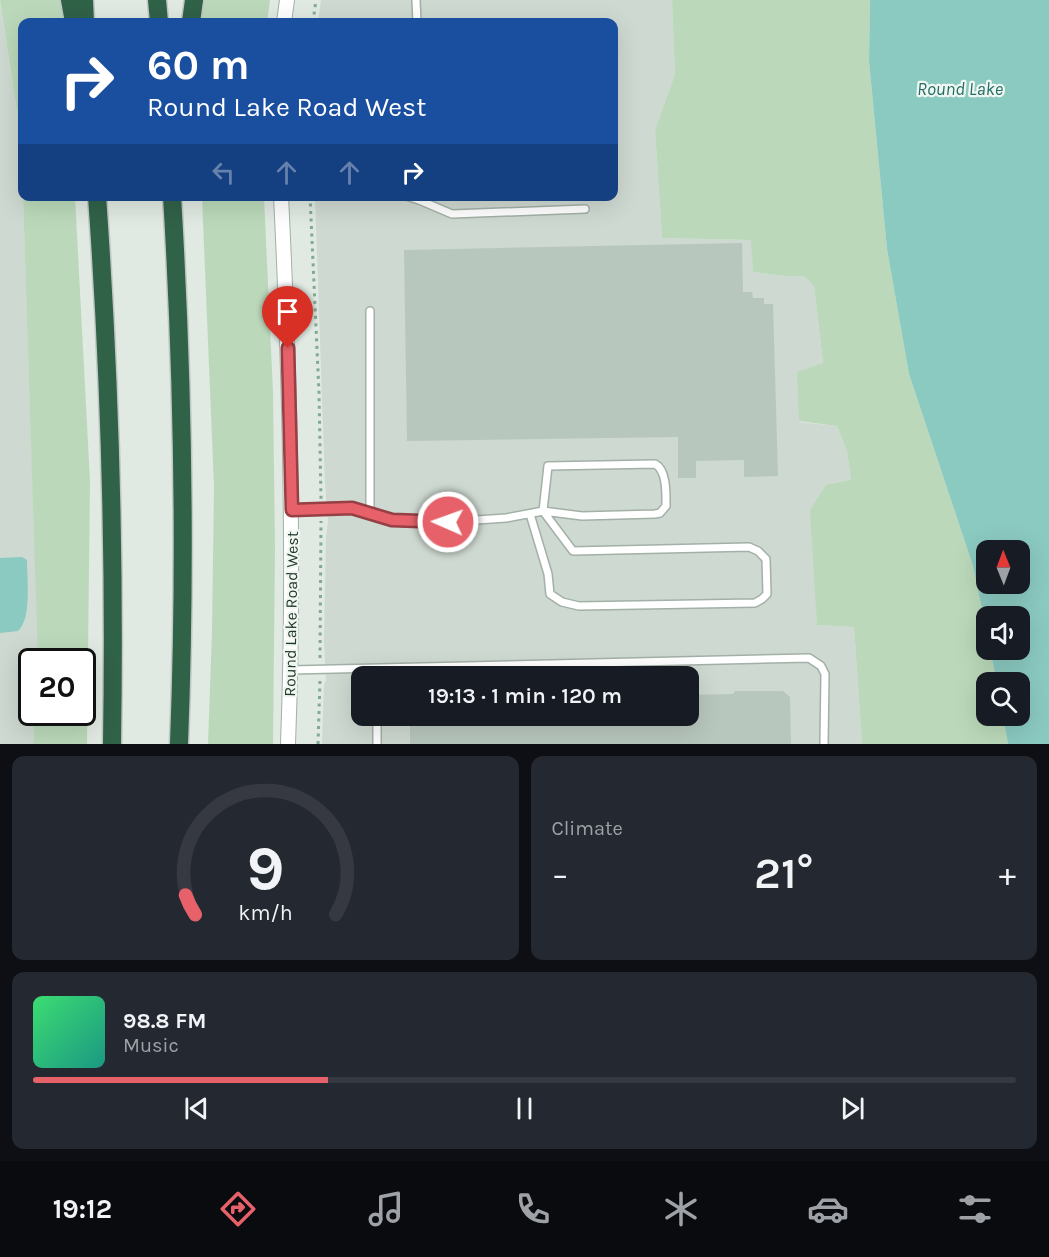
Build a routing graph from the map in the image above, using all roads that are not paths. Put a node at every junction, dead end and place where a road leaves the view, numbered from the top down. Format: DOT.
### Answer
graph roads {
  1 [pos="70,0"];
  2 [pos="84,0"];
  3 [pos="157,0"];
  4 [pos="194,0"];
  5 [pos="287,0"];
  6 [pos="416,0"];
  7 [pos="73,18"];
  8 [pos="85,18"];
  9 [pos="159,18"];
  10 [pos="192,18"];
  11 [pos="285,18"];
  12 [pos="417,18"];
  13 [pos="97,201"];
  14 [pos="172,201"];
  15 [pos="181,201"];
  16 [pos="281,201"];
  17 [pos="425,201"];
  18 [pos="585,209"];
  19 [pos="177,284"];
  20 [pos="370,310"];
  21 [pos="292,510"];
  22 [pos="543,511"];
  23 [pos="370,513"];
  24 [pos="530,514"];
  25 [pos="579,666"];
  26 [pos="291,670"];
  27 [pos="351,672"];
  28 [pos="377,726"];
  29 [pos="112,744"];
  30 [pos="179,744"];
  31 [pos="288,744"];
  32 [pos="378,744"];
  33 [pos="824,744"];
  1 -- 7 [label="highway"];
  2 -- 8 [label="highway"];
  3 -- 9 [label="highway"];
  4 -- 10 [label="highway"];
  5 -- 11 [label="street"];
  6 -- 12 [label="lane"];
  13 -- 29 [label="highway"];
  14 -- 19 [label="highway"];
  15 -- 19 [label="highway"];
  16 -- 21 [label="street, Round Lake Road West"];
  17 -- 18 [label="lane"];
  19 -- 30 [label="highway"];
  20 -- 23 [label="lane"];
  21 -- 23 [label="lane"];
  21 -- 26 [label="street, Round Lake Road West"];
  22 -- 22 [label="lane"];
  22 -- 24 [label="lane"];
  22 -- 24 [label="lane"];
  23 -- 24 [label="lane"];
  25 -- 33 [label="lane"];
  26 -- 27 [label="lane"];
  26 -- 31 [label="street, Round Lake Road West"];
  28 -- 32 [label="lane"];
}
